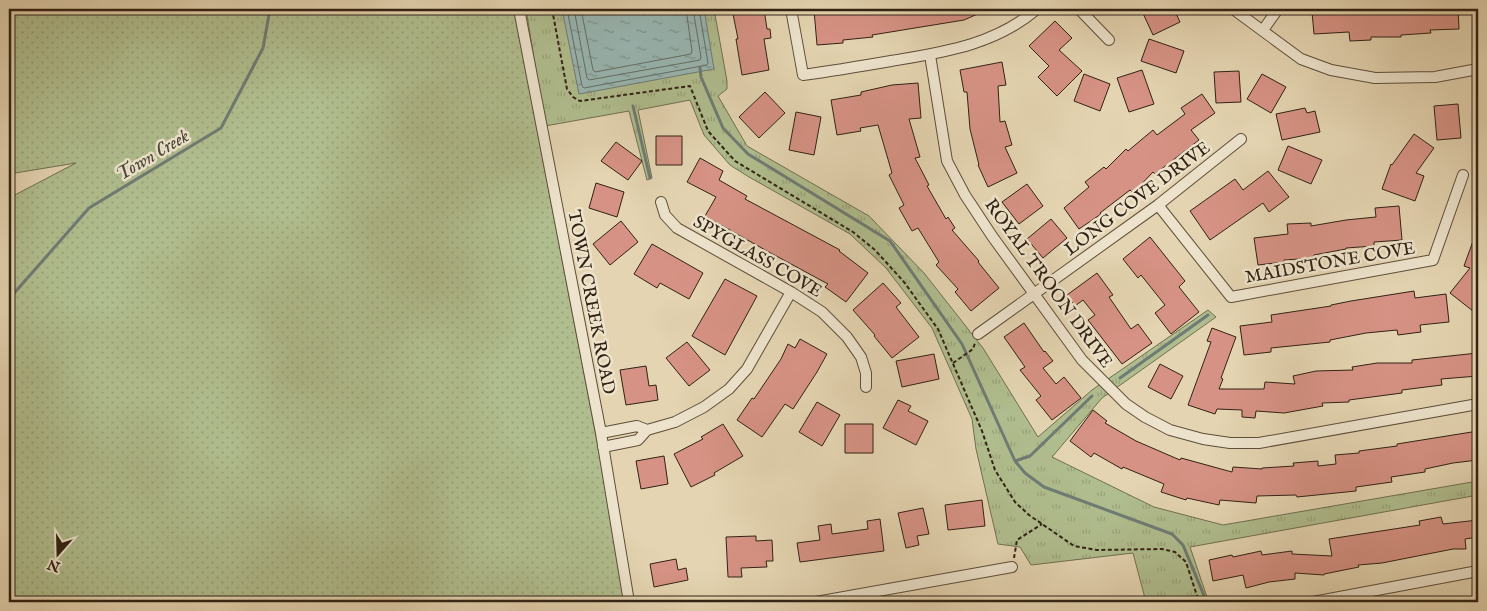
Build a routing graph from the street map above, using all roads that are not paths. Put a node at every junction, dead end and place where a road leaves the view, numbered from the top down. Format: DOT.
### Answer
graph roads {
  1 [pos="519,9"];
  2 [pos="791,9"];
  3 [pos="1038,9"];
  4 [pos="1079,9"];
  5 [pos="1233,9"];
  6 [pos="1278,9"];
  7 [pos="1263,30"];
  8 [pos="1109,40"];
  9 [pos="930,55"];
  10 [pos="1478,69"];
  11 [pos="1242,139"];
  12 [pos="1463,175"];
  13 [pos="660,202"];
  14 [pos="1158,204"];
  15 [pos="791,292"];
  16 [pos="1034,295"];
  17 [pos="978,334"];
  18 [pos="866,387"];
  19 [pos="1478,404"];
  20 [pos="648,430"];
  21 [pos="601,433"];
  22 [pos="603,447"];
  23 [pos="1012,567"];
  24 [pos="1478,571"];
  25 [pos="630,602"];
  26 [pos="816,602"];
  27 [pos="1313,602"];
  1 -- 21 [label="street, TOWN CREEK ROAD"];
  2 -- 9 [label="street"];
  3 -- 9 [label="street"];
  4 -- 8 [label="street"];
  5 -- 7 [label="street"];
  6 -- 7 [label="street"];
  7 -- 10 [label="street"];
  9 -- 16 [label="street, ROYAL TROON DRIVE"];
  11 -- 14 [label="street, LONG COVE DRIVE"];
  12 -- 14 [label="street, MAIDSTONE COVE"];
  13 -- 15 [label="street, SPYGLASS COVE"];
  14 -- 16 [label="street, LONG COVE DRIVE"];
  15 -- 18 [label="street, SPYGLASS COVE"];
  15 -- 20 [label="street"];
  16 -- 17 [label="street, LONG COVE DRIVE"];
  16 -- 19 [label="street, ROYAL TROON DRIVE"];
  20 -- 21 [label="street"];
  20 -- 22 [label="street"];
  21 -- 22 [label="street, TOWN CREEK ROAD"];
  22 -- 25 [label="street, TOWN CREEK ROAD"];
  23 -- 26 [label="street"];
  24 -- 27 [label="street"];
}
